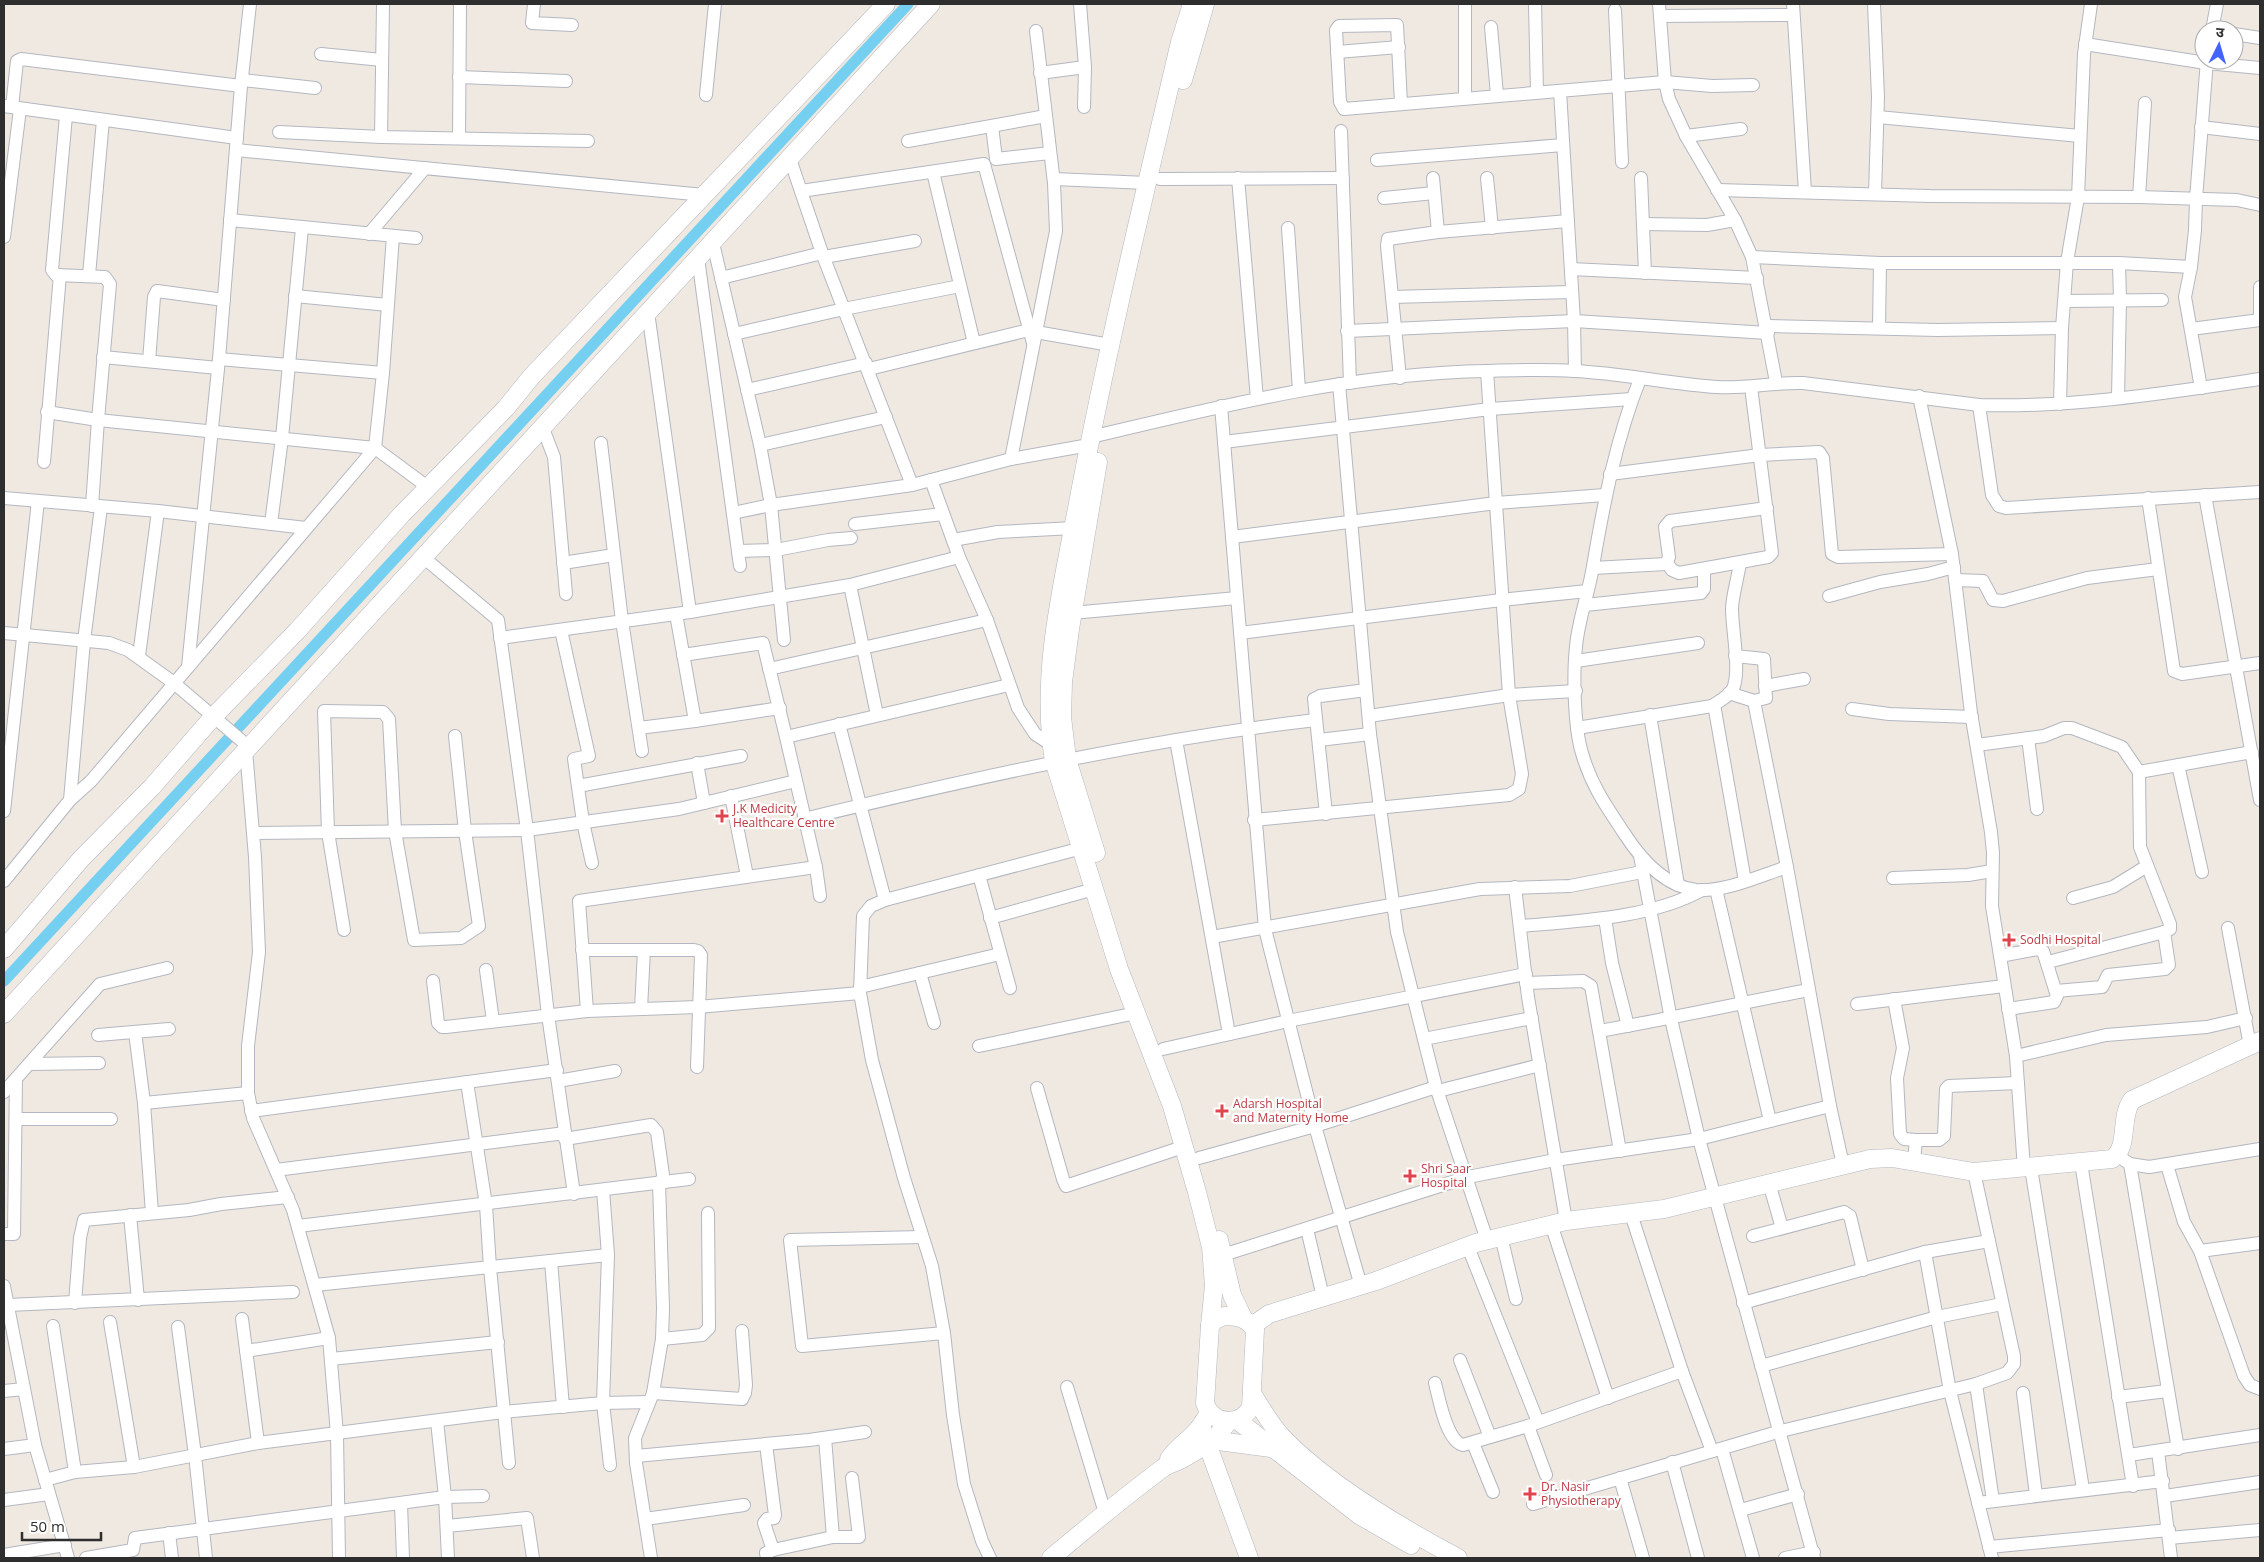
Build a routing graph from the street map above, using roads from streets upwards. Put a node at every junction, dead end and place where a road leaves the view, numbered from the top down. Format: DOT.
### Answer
graph roads {
  1 [pos="250,4"];
  2 [pos="383,4"];
  3 [pos="460,4"];
  4 [pos="534,4"];
  5 [pos="715,4"];
  6 [pos="886,4"];
  7 [pos="932,4"];
  8 [pos="1080,4"];
  9 [pos="1192,4"];
  10 [pos="1205,4"];
  11 [pos="1465,4"];
  12 [pos="1534,4"];
  13 [pos="1874,4"];
  14 [pos="2091,4"];
  15 [pos="2217,4"];
  16 [pos="1793,9"];
  17 [pos="1615,10"];
  18 [pos="1660,10"];
  19 [pos="2214,20"];
  20 [pos="572,24"];
  21 [pos="1491,28"];
  22 [pos="1036,31"];
  23 [pos="2244,36"];
  24 [pos="2260,38"];
  25 [pos="2085,44"];
  26 [pos="1399,47"];
  27 [pos="1337,52"];
  28 [pos="321,54"];
  29 [pos="382,60"];
  30 [pos="2194,60"];
  31 [pos="2244,66"];
  32 [pos="1085,67"];
  33 [pos="2260,68"];
  34 [pos="2206,70"];
  35 [pos="1040,73"];
  36 [pos="459,77"];
  37 [pos="566,81"];
  38 [pos="1665,82"];
  39 [pos="241,83"];
  40 [pos="1753,84"];
  41 [pos="1617,86"];
  42 [pos="315,88"];
  43 [pos="1560,90"];
  44 [pos="1537,92"];
  45 [pos="706,95"];
  46 [pos="1497,95"];
  47 [pos="1465,98"];
  48 [pos="1401,103"];
  49 [pos="2145,103"];
  50 [pos="12,107"];
  51 [pos="1084,107"];
  52 [pos="66,116"];
  53 [pos="1046,116"];
  54 [pos="1878,117"];
  55 [pos="103,120"];
  56 [pos="992,126"];
  57 [pos="2201,126"];
  58 [pos="1741,130"];
  59 [pos="279,132"];
  60 [pos="1341,132"];
  61 [pos="2260,134"];
  62 [pos="1686,136"];
  63 [pos="2080,136"];
  64 [pos="381,137"];
  65 [pos="458,138"];
  66 [pos="588,140"];
  67 [pos="908,141"];
  68 [pos="236,144"];
  69 [pos="1563,145"];
  70 [pos="1050,153"];
  71 [pos="790,159"];
  72 [pos="1378,160"];
  73 [pos="1622,162"];
  74 [pos="425,168"];
  75 [pos="933,172"];
  76 [pos="1238,178"];
  77 [pos="1343,178"];
  78 [pos="1433,178"];
  79 [pos="1487,178"];
  80 [pos="1641,178"];
  81 [pos="1054,179"];
  82 [pos="1153,181"];
  83 [pos="1717,190"];
  84 [pos="801,191"];
  85 [pos="1805,192"];
  86 [pos="1434,193"];
  87 [pos="1875,194"];
  88 [pos="704,195"];
  89 [pos="2078,196"];
  90 [pos="2139,197"];
  91 [pos="1384,198"];
  92 [pos="2196,199"];
  93 [pos="2260,205"];
  94 [pos="230,220"];
  95 [pos="1735,220"];
  96 [pos="1568,221"];
  97 [pos="5,224"];
  98 [pos="1643,224"];
  99 [pos="302,228"];
  100 [pos="1288,228"];
  101 [pos="1492,228"];
  102 [pos="1438,232"];
  103 [pos="368,234"];
  104 [pos="393,236"];
  105 [pos="4,237"];
  106 [pos="416,238"];
  107 [pos="915,240"];
  108 [pos="713,243"];
  109 [pos="823,255"];
  110 [pos="1752,257"];
  111 [pos="698,258"];
  112 [pos="2067,262"];
  113 [pos="1880,263"];
  114 [pos="2119,263"];
  115 [pos="2191,267"];
  116 [pos="1570,269"];
  117 [pos="1645,273"];
  118 [pos="60,275"];
  119 [pos="89,276"];
  120 [pos="721,278"];
  121 [pos="1757,278"];
  122 [pos="960,286"];
  123 [pos="2260,287"];
  124 [pos="1572,292"];
  125 [pos="295,296"];
  126 [pos="1392,297"];
  127 [pos="224,300"];
  128 [pos="2120,300"];
  129 [pos="2162,300"];
  130 [pos="2065,301"];
  131 [pos="388,305"];
  132 [pos="844,309"];
  133 [pos="648,312"];
  134 [pos="2260,314"];
  135 [pos="2260,320"];
  136 [pos="1574,321"];
  137 [pos="1396,328"];
  138 [pos="1879,328"];
  139 [pos="2062,328"];
  140 [pos="1768,329"];
  141 [pos="2191,329"];
  142 [pos="1348,331"];
  143 [pos="734,334"];
  144 [pos="1033,335"];
  145 [pos="974,343"];
  146 [pos="1110,345"];
  147 [pos="103,358"];
  148 [pos="148,361"];
  149 [pos="218,363"];
  150 [pos="289,365"];
  151 [pos="868,366"];
  152 [pos="1487,371"];
  153 [pos="1575,371"];
  154 [pos="383,374"];
  155 [pos="1400,378"];
  156 [pos="1640,378"];
  157 [pos="2260,379"];
  158 [pos="1776,382"];
  159 [pos="1345,383"];
  160 [pos="1751,387"];
  161 [pos="2201,388"];
  162 [pos="747,390"];
  163 [pos="1299,390"];
  164 [pos="1919,396"];
  165 [pos="2118,397"];
  166 [pos="1257,399"];
  167 [pos="1632,399"];
  168 [pos="2060,404"];
  169 [pos="1978,405"];
  170 [pos="1220,406"];
  171 [pos="1490,410"];
  172 [pos="47,412"];
  173 [pos="886,417"];
  174 [pos="98,420"];
  175 [pos="542,426"];
  176 [pos="1344,429"];
  177 [pos="211,430"];
  178 [pos="282,438"];
  179 [pos="1094,439"];
  180 [pos="1224,442"];
  181 [pos="600,443"];
  182 [pos="760,445"];
  183 [pos="375,448"];
  184 [pos="1760,455"];
  185 [pos="1011,459"];
  186 [pos="44,462"];
  187 [pos="1610,474"];
  188 [pos="931,480"];
  189 [pos="912,485"];
  190 [pos="429,488"];
  191 [pos="2260,492"];
  192 [pos="2205,495"];
  193 [pos="1605,496"];
  194 [pos="4,498"];
  195 [pos="2148,498"];
  196 [pos="38,501"];
  197 [pos="1496,503"];
  198 [pos="771,505"];
  199 [pos="97,506"];
  200 [pos="1767,508"];
  201 [pos="158,512"];
  202 [pos="732,513"];
  203 [pos="943,514"];
  204 [pos="203,517"];
  205 [pos="1352,523"];
  206 [pos="271,524"];
  207 [pos="855,524"];
  208 [pos="306,528"];
  209 [pos="1074,528"];
  210 [pos="1232,537"];
  211 [pos="851,538"];
  212 [pos="952,540"];
  213 [pos="776,550"];
  214 [pos="738,551"];
  215 [pos="1952,554"];
  216 [pos="614,556"];
  217 [pos="423,557"];
  218 [pos="959,557"];
  219 [pos="1667,563"];
  220 [pos="1740,563"];
  221 [pos="563,564"];
  222 [pos="740,566"];
  223 [pos="1593,568"];
  224 [pos="2158,569"];
  225 [pos="1704,570"];
  226 [pos="1955,574"];
  227 [pos="850,584"];
  228 [pos="1587,592"];
  229 [pos="566,594"];
  230 [pos="779,596"];
  231 [pos="1829,596"];
  232 [pos="1237,598"];
  233 [pos="1501,600"];
  234 [pos="1585,605"];
  235 [pos="690,612"];
  236 [pos="1072,613"];
  237 [pos="676,614"];
  238 [pos="1361,618"];
  239 [pos="987,620"];
  240 [pos="622,621"];
  241 [pos="561,630"];
  242 [pos="4,633"];
  243 [pos="1240,633"];
  244 [pos="24,635"];
  245 [pos="500,638"];
  246 [pos="784,640"];
  247 [pos="84,641"];
  248 [pos="1698,643"];
  249 [pos="863,648"];
  250 [pos="683,654"];
  251 [pos="139,656"];
  252 [pos="1736,656"];
  253 [pos="1576,661"];
  254 [pos="2260,663"];
  255 [pos="2236,666"];
  256 [pos="188,667"];
  257 [pos="769,669"];
  258 [pos="1804,678"];
  259 [pos="174,683"];
  260 [pos="1009,685"];
  261 [pos="1765,686"];
  262 [pos="1366,690"];
  263 [pos="1576,691"];
  264 [pos="1729,693"];
  265 [pos="1508,695"];
  266 [pos="1754,701"];
  267 [pos="1712,706"];
  268 [pos="780,708"];
  269 [pos="1852,709"];
  270 [pos="877,715"];
  271 [pos="1369,716"];
  272 [pos="1650,716"];
  273 [pos="1972,718"];
  274 [pos="1316,720"];
  275 [pos="695,721"];
  276 [pos="219,722"];
  277 [pos="839,724"];
  278 [pos="639,728"];
  279 [pos="1248,728"];
  280 [pos="1577,728"];
  281 [pos="1370,734"];
  282 [pos="455,736"];
  283 [pos="786,737"];
  284 [pos="2028,738"];
  285 [pos="1176,740"];
  286 [pos="1319,740"];
  287 [pos="244,745"];
  288 [pos="1977,745"];
  289 [pos="642,751"];
  290 [pos="2252,752"];
  291 [pos="1058,755"];
  292 [pos="741,756"];
  293 [pos="697,764"];
  294 [pos="2178,765"];
  295 [pos="2139,772"];
  296 [pos="796,781"];
  297 [pos="578,786"];
  298 [pos="731,796"];
  299 [pos="70,800"];
  300 [pos="2260,800"];
  301 [pos="704,803"];
  302 [pos="859,805"];
  303 [pos="1380,808"];
  304 [pos="2037,809"];
  305 [pos="4,811"];
  306 [pos="1326,814"];
  307 [pos="804,819"];
  308 [pos="1254,820"];
  309 [pos="583,822"];
  310 [pos="527,830"];
  311 [pos="395,831"];
  312 [pos="465,831"];
  313 [pos="328,832"];
  314 [pos="253,833"];
  315 [pos="1082,848"];
  316 [pos="1640,856"];
  317 [pos="592,863"];
  318 [pos="2147,866"];
  319 [pos="816,867"];
  320 [pos="1788,867"];
  321 [pos="1992,871"];
  322 [pos="1642,872"];
  323 [pos="2202,872"];
  324 [pos="979,875"];
  325 [pos="747,876"];
  326 [pos="1894,878"];
  327 [pos="4,881"];
  328 [pos="1745,881"];
  329 [pos="1678,884"];
  330 [pos="1515,887"];
  331 [pos="1094,888"];
  332 [pos="1716,889"];
  333 [pos="1702,890"];
  334 [pos="820,896"];
  335 [pos="2073,898"];
  336 [pos="884,900"];
  337 [pos="1394,905"];
  338 [pos="1649,908"];
  339 [pos="990,918"];
  340 [pos="1606,918"];
  341 [pos="1521,926"];
  342 [pos="1265,928"];
  343 [pos="2228,928"];
  344 [pos="344,930"];
  345 [pos="2164,932"];
  346 [pos="1212,937"];
  347 [pos="4,949"];
  348 [pos="582,950"];
  349 [pos="644,950"];
  350 [pos="1000,954"];
  351 [pos="2000,956"];
  352 [pos="2048,962"];
  353 [pos="167,968"];
  354 [pos="486,970"];
  355 [pos="920,973"];
  356 [pos="1526,978"];
  357 [pos="433,981"];
  358 [pos="2004,986"];
  359 [pos="1010,988"];
  360 [pos="860,990"];
  361 [pos="1809,990"];
  362 [pos="2056,991"];
  363 [pos="1413,998"];
  364 [pos="1894,999"];
  365 [pos="1743,1002"];
  366 [pos="1858,1004"];
  367 [pos="698,1007"];
  368 [pos="641,1009"];
  369 [pos="2008,1009"];
  370 [pos="588,1011"];
  371 [pos="4,1014"];
  372 [pos="1136,1014"];
  373 [pos="548,1015"];
  374 [pos="1532,1018"];
  375 [pos="2246,1018"];
  376 [pos="1670,1019"];
  377 [pos="493,1021"];
  378 [pos="1288,1021"];
  379 [pos="934,1023"];
  380 [pos="1628,1026"];
  381 [pos="169,1029"];
  382 [pos="135,1032"];
  383 [pos="1599,1032"];
  384 [pos="1229,1034"];
  385 [pos="98,1035"];
  386 [pos="1424,1039"];
  387 [pos="2258,1042"];
  388 [pos="979,1046"];
  389 [pos="1163,1049"];
  390 [pos="2016,1056"];
  391 [pos="100,1063"];
  392 [pos="29,1064"];
  393 [pos="1540,1064"];
  394 [pos="698,1067"];
  395 [pos="616,1071"];
  396 [pos="557,1076"];
  397 [pos="16,1079"];
  398 [pos="467,1082"];
  399 [pos="2018,1083"];
  400 [pos="1037,1088"];
  401 [pos="1437,1089"];
  402 [pos="4,1092"];
  403 [pos="248,1094"];
  404 [pos="144,1103"];
  405 [pos="1830,1106"];
  406 [pos="251,1111"];
  407 [pos="16,1119"];
  408 [pos="111,1119"];
  409 [pos="1770,1121"];
  410 [pos="1315,1126"];
  411 [pos="565,1136"];
  412 [pos="1699,1139"];
  413 [pos="1916,1140"];
  414 [pos="476,1144"];
  415 [pos="1184,1147"];
  416 [pos="2260,1149"];
  417 [pos="1620,1151"];
  418 [pos="1199,1158"];
  419 [pos="1555,1160"];
  420 [pos="2124,1160"];
  421 [pos="1914,1162"];
  422 [pos="2081,1164"];
  423 [pos="1843,1165"];
  424 [pos="2167,1165"];
  425 [pos="2028,1168"];
  426 [pos="276,1170"];
  427 [pos="1974,1172"];
  428 [pos="1468,1177"];
  429 [pos="689,1178"];
  430 [pos="662,1182"];
  431 [pos="1770,1183"];
  432 [pos="602,1190"];
  433 [pos="574,1194"];
  434 [pos="288,1197"];
  435 [pos="1714,1198"];
  436 [pos="486,1205"];
  437 [pos="152,1213"];
  438 [pos="708,1213"];
  439 [pos="130,1214"];
  440 [pos="1631,1214"];
  441 [pos="1343,1218"];
  442 [pos="1558,1222"];
  443 [pos="298,1226"];
  444 [pos="1782,1228"];
  445 [pos="1307,1229"];
  446 [pos="4,1234"];
  447 [pos="1753,1236"];
  448 [pos="922,1237"];
  449 [pos="1494,1238"];
  450 [pos="1988,1241"];
  451 [pos="2260,1243"];
  452 [pos="1468,1247"];
  453 [pos="1925,1252"];
  454 [pos="2200,1252"];
  455 [pos="608,1255"];
  456 [pos="1223,1255"];
  457 [pos="551,1261"];
  458 [pos="490,1268"];
  459 [pos="1863,1270"];
  460 [pos="314,1285"];
  461 [pos="1361,1286"];
  462 [pos="4,1289"];
  463 [pos="293,1292"];
  464 [pos="1323,1297"];
  465 [pos="1516,1299"];
  466 [pos="138,1300"];
  467 [pos="76,1303"];
  468 [pos="1743,1303"];
  469 [pos="2002,1304"];
  470 [pos="8,1305"];
  471 [pos="1937,1317"];
  472 [pos="242,1320"];
  473 [pos="110,1322"];
  474 [pos="1248,1322"];
  475 [pos="8,1326"];
  476 [pos="52,1326"];
  477 [pos="1210,1326"];
  478 [pos="178,1327"];
  479 [pos="742,1331"];
  480 [pos="944,1333"];
  481 [pos="329,1338"];
  482 [pos="662,1339"];
  483 [pos="498,1342"];
  484 [pos="246,1350"];
  485 [pos="331,1359"];
  486 [pos="1460,1360"];
  487 [pos="1761,1366"];
  488 [pos="1682,1370"];
  489 [pos="1435,1383"];
  490 [pos="1976,1384"];
  491 [pos="1067,1387"];
  492 [pos="24,1389"];
  493 [pos="2260,1389"];
  494 [pos="4,1391"];
  495 [pos="1950,1391"];
  496 [pos="2167,1391"];
  497 [pos="1252,1393"];
  498 [pos="2023,1393"];
  499 [pos="651,1397"];
  500 [pos="2118,1397"];
  501 [pos="1608,1398"];
  502 [pos="603,1403"];
  503 [pos="563,1406"];
  504 [pos="503,1412"];
  505 [pos="1232,1420"];
  506 [pos="437,1421"];
  507 [pos="1533,1424"];
  508 [pos="1780,1430"];
  509 [pos="1206,1431"];
  510 [pos="865,1432"];
  511 [pos="337,1434"];
  512 [pos="2260,1435"];
  513 [pos="1490,1437"];
  514 [pos="825,1438"];
  515 [pos="1473,1443"];
  516 [pos="258,1444"];
  517 [pos="766,1444"];
  518 [pos="35,1445"];
  519 [pos="4,1449"];
  520 [pos="1274,1449"];
  521 [pos="2178,1449"];
  522 [pos="1717,1450"];
  523 [pos="2158,1451"];
  524 [pos="196,1454"];
  525 [pos="2129,1455"];
  526 [pos="636,1456"];
  527 [pos="1672,1462"];
  528 [pos="509,1463"];
  529 [pos="610,1465"];
  530 [pos="134,1467"];
  531 [pos="75,1472"];
  532 [pos="1546,1475"];
  533 [pos="852,1478"];
  534 [pos="1620,1478"];
  535 [pos="45,1480"];
  536 [pos="2163,1481"];
  537 [pos="2260,1482"];
  538 [pos="2133,1486"];
  539 [pos="2083,1490"];
  540 [pos="1493,1492"];
  541 [pos="49,1494"];
  542 [pos="1798,1494"];
  543 [pos="2036,1495"];
  544 [pos="483,1496"];
  545 [pos="2165,1496"];
  546 [pos="445,1497"];
  547 [pos="4,1500"];
  548 [pos="1993,1501"];
  549 [pos="1978,1503"];
  550 [pos="400,1504"];
  551 [pos="1533,1504"];
  552 [pos="744,1505"];
  553 [pos="1741,1510"];
  554 [pos="339,1512"];
  555 [pos="1105,1513"];
  556 [pos="645,1520"];
  557 [pos="447,1526"];
  558 [pos="202,1529"];
  559 [pos="2260,1530"];
  560 [pos="169,1533"];
  561 [pos="2169,1534"];
  562 [pos="833,1537"];
  563 [pos="64,1545"];
  564 [pos="1990,1553"];
  565 [pos="770,1554"];
  566 [pos="4,1555"];
  567 [pos="1814,1555"];
  568 [pos="1055,1557"];
  569 [pos="68,1558"];
  570 [pos="86,1558"];
  571 [pos="172,1558"];
  572 [pos="206,1558"];
  573 [pos="339,1558"];
  574 [pos="403,1558"];
  575 [pos="448,1558"];
  576 [pos="533,1558"];
  577 [pos="648,1558"];
  578 [pos="990,1558"];
  579 [pos="1249,1558"];
  580 [pos="1433,1558"];
  581 [pos="1458,1558"];
  582 [pos="1643,1558"];
  583 [pos="1698,1558"];
  584 [pos="1753,1558"];
  585 [pos="1784,1558"];
  586 [pos="2172,1558"];
  1 -- 39 [label="street"];
  2 -- 29 [label="street"];
  3 -- 36 [label="street"];
  4 -- 20 [label="street"];
  5 -- 45 [label="street"];
  6 -- 88 [label="street"];
  7 -- 71 [label="street"];
  8 -- 32 [label="street"];
  9 -- 82 [label="street"];
  10 -- 82 [label="street"];
  11 -- 47 [label="street"];
  12 -- 44 [label="street"];
  13 -- 54 [label="street"];
  14 -- 25 [label="street"];
  15 -- 19 [label="street"];
  16 -- 18 [label="street"];
  16 -- 85 [label="street"];
  17 -- 41 [label="street"];
  18 -- 38 [label="street"];
  21 -- 46 [label="street"];
  22 -- 35 [label="street"];
  23 -- 24 [label="street"];
  25 -- 30 [label="street"];
  25 -- 63 [label="street"];
  26 -- 27 [label="street"];
  26 -- 27 [label="street"];
  26 -- 48 [label="street"];
  27 -- 48 [label="street"];
  28 -- 29 [label="street"];
  29 -- 64 [label="street"];
  31 -- 33 [label="street"];
  32 -- 35 [label="street"];
  32 -- 51 [label="street"];
  34 -- 57 [label="street"];
  35 -- 53 [label="street"];
  36 -- 37 [label="street"];
  36 -- 65 [label="street"];
  38 -- 40 [label="street"];
  38 -- 41 [label="street"];
  38 -- 62 [label="street"];
  39 -- 42 [label="street"];
  39 -- 50 [label="street"];
  39 -- 68 [label="street"];
  41 -- 43 [label="street"];
  41 -- 73 [label="street"];
  43 -- 44 [label="street"];
  43 -- 69 [label="street"];
  44 -- 46 [label="street"];
  46 -- 47 [label="street"];
  47 -- 48 [label="street"];
  49 -- 90 [label="street"];
  50 -- 52 [label="street"];
  50 -- 97 [label="street"];
  52 -- 55 [label="street"];
  52 -- 118 [label="street"];
  53 -- 56 [label="street"];
  53 -- 70 [label="street"];
  54 -- 63 [label="street"];
  54 -- 87 [label="street"];
  55 -- 68 [label="street"];
  55 -- 119 [label="street"];
  56 -- 67 [label="street"];
  56 -- 70 [label="street"];
  57 -- 61 [label="street"];
  57 -- 92 [label="street"];
  58 -- 62 [label="street"];
  59 -- 64 [label="street"];
  60 -- 77 [label="street"];
  62 -- 83 [label="street"];
  63 -- 89 [label="street"];
  64 -- 65 [label="street"];
  65 -- 66 [label="street"];
  68 -- 74 [label="street"];
  68 -- 94 [label="street"];
  69 -- 72 [label="street"];
  69 -- 96 [label="street"];
  70 -- 81 [label="street"];
  71 -- 84 [label="street"];
  71 -- 108 [label="street"];
  74 -- 88 [label="street"];
  74 -- 103 [label="street"];
  75 -- 84 [label="street"];
  75 -- 122 [label="street"];
  75 -- 144 [label="street"];
  76 -- 77 [label="street"];
  76 -- 82 [label="street"];
  76 -- 166 [label="street"];
  77 -- 142 [label="street"];
  78 -- 86 [label="street"];
  79 -- 101 [label="street"];
  80 -- 98 [label="street"];
  81 -- 82 [label="street"];
  81 -- 144 [label="street"];
  82 -- 146 [label="street"];
  82 -- 179 [label="street"];
  83 -- 85 [label="street"];
  83 -- 95 [label="street"];
  84 -- 109 [label="street"];
  85 -- 87 [label="street"];
  86 -- 91 [label="street"];
  86 -- 102 [label="street"];
  87 -- 89 [label="street"];
  88 -- 190 [label="street"];
  89 -- 90 [label="street"];
  89 -- 112 [label="street"];
  90 -- 92 [label="street"];
  92 -- 93 [label="street"];
  92 -- 115 [label="street"];
  94 -- 99 [label="street"];
  94 -- 127 [label="street"];
  95 -- 98 [label="street"];
  95 -- 110 [label="street"];
  96 -- 101 [label="street"];
  96 -- 116 [label="street"];
  97 -- 105 [label="street"];
  98 -- 117 [label="street"];
  99 -- 103 [label="street"];
  99 -- 125 [label="street"];
  100 -- 163 [label="street"];
  101 -- 102 [label="street"];
  102 -- 126 [label="street"];
  103 -- 104 [label="street"];
  104 -- 106 [label="street"];
  104 -- 131 [label="street"];
  107 -- 109 [label="street"];
  108 -- 111 [label="street"];
  108 -- 120 [label="street"];
  109 -- 120 [label="street"];
  109 -- 132 [label="street"];
  110 -- 113 [label="street"];
  110 -- 121 [label="street"];
  111 -- 133 [label="street"];
  111 -- 202 [label="street"];
  112 -- 113 [label="street"];
  112 -- 114 [label="street"];
  112 -- 130 [label="street"];
  113 -- 138 [label="street"];
  114 -- 115 [label="street"];
  114 -- 128 [label="street"];
  115 -- 141 [label="street"];
  116 -- 117 [label="street"];
  116 -- 124 [label="street"];
  117 -- 121 [label="street"];
  118 -- 119 [label="street"];
  118 -- 172 [label="street"];
  119 -- 147 [label="street"];
  120 -- 143 [label="street"];
  121 -- 140 [label="street"];
  122 -- 132 [label="street"];
  122 -- 145 [label="street"];
  123 -- 134 [label="street"];
  124 -- 126 [label="street"];
  124 -- 136 [label="street"];
  125 -- 131 [label="street"];
  125 -- 150 [label="street"];
  126 -- 137 [label="street"];
  127 -- 148 [label="street"];
  127 -- 149 [label="street"];
  128 -- 129 [label="street"];
  128 -- 130 [label="street"];
  128 -- 165 [label="street"];
  130 -- 139 [label="street"];
  131 -- 154 [label="street"];
  132 -- 143 [label="street"];
  132 -- 151 [label="street"];
  133 -- 175 [label="street"];
  133 -- 235 [label="street"];
  135 -- 141 [label="street"];
  136 -- 137 [label="street"];
  136 -- 140 [label="street"];
  136 -- 153 [label="street"];
  137 -- 142 [label="street"];
  137 -- 155 [label="street"];
  138 -- 139 [label="street"];
  138 -- 140 [label="street"];
  139 -- 168 [label="street"];
  140 -- 158 [label="street"];
  141 -- 161 [label="street"];
  142 -- 159 [label="street"];
  143 -- 162 [label="street"];
  144 -- 145 [label="street"];
  144 -- 146 [label="street"];
  144 -- 185 [label="street"];
  145 -- 151 [label="street"];
  146 -- 179 [label="street"];
  147 -- 148 [label="street"];
  147 -- 174 [label="street"];
  148 -- 149 [label="street"];
  149 -- 150 [label="street"];
  149 -- 177 [label="street"];
  150 -- 154 [label="street"];
  150 -- 178 [label="street"];
  151 -- 162 [label="street"];
  151 -- 173 [label="street"];
  152 -- 153 [label="street"];
  152 -- 155 [label="street"];
  152 -- 171 [label="street"];
  153 -- 156 [label="street"];
  154 -- 183 [label="street"];
  155 -- 159 [label="street"];
  156 -- 160 [label="street"];
  156 -- 167 [label="street"];
  157 -- 161 [label="street"];
  158 -- 160 [label="street"];
  158 -- 164 [label="street"];
  159 -- 163 [label="street"];
  159 -- 176 [label="street"];
  160 -- 184 [label="street"];
  161 -- 165 [label="street"];
  162 -- 182 [label="street"];
  163 -- 166 [label="street"];
  164 -- 169 [label="street"];
  164 -- 215 [label="street"];
  165 -- 168 [label="street"];
  166 -- 170 [label="street"];
  167 -- 171 [label="street"];
  167 -- 187 [label="street"];
  168 -- 169 [label="street"];
  169 -- 195 [label="street"];
  170 -- 179 [label="street"];
  170 -- 180 [label="street"];
  171 -- 176 [label="street"];
  171 -- 197 [label="street"];
  172 -- 174 [label="street"];
  172 -- 186 [label="street"];
  173 -- 182 [label="street"];
  173 -- 189 [label="street"];
  174 -- 177 [label="street"];
  174 -- 199 [label="street"];
  175 -- 217 [label="street"];
  175 -- 221 [label="street"];
  176 -- 180 [label="street"];
  176 -- 205 [label="street"];
  177 -- 178 [label="street"];
  177 -- 204 [label="street"];
  178 -- 183 [label="street"];
  178 -- 206 [label="street"];
  179 -- 185 [label="street"];
  179 -- 209 [label="street"];
  179 -- 236 [label="street"];
  180 -- 210 [label="street"];
  181 -- 216 [label="street"];
  182 -- 198 [label="street"];
  183 -- 190 [label="street"];
  183 -- 208 [label="street"];
  184 -- 187 [label="street"];
  184 -- 200 [label="street"];
  184 -- 215 [label="street"];
  185 -- 188 [label="street"];
  187 -- 193 [label="street"];
  188 -- 189 [label="street"];
  188 -- 203 [label="street"];
  189 -- 198 [label="street"];
  190 -- 276 [label="street"];
  191 -- 192 [label="street"];
  192 -- 195 [label="street"];
  192 -- 255 [label="street"];
  193 -- 197 [label="street"];
  193 -- 223 [label="street"];
  194 -- 196 [label="street"];
  195 -- 224 [label="street"];
  196 -- 199 [label="street"];
  196 -- 244 [label="street"];
  197 -- 205 [label="street"];
  197 -- 233 [label="street"];
  198 -- 202 [label="street"];
  198 -- 213 [label="street"];
  199 -- 201 [label="street"];
  199 -- 247 [label="street"];
  200 -- 219 [label="street"];
  200 -- 220 [label="street"];
  201 -- 204 [label="street"];
  201 -- 251 [label="street"];
  202 -- 214 [label="street"];
  203 -- 207 [label="street"];
  203 -- 212 [label="street"];
  204 -- 206 [label="street"];
  204 -- 256 [label="street"];
  205 -- 210 [label="street"];
  205 -- 238 [label="street"];
  206 -- 208 [label="street"];
  208 -- 256 [label="street"];
  209 -- 212 [label="street"];
  209 -- 291 [label="street"];
  210 -- 232 [label="street"];
  211 -- 213 [label="street"];
  212 -- 218 [label="street"];
  213 -- 214 [label="street"];
  213 -- 230 [label="street"];
  214 -- 222 [label="street"];
  215 -- 226 [label="street"];
  216 -- 221 [label="street"];
  216 -- 240 [label="street"];
  217 -- 245 [label="street"];
  217 -- 287 [label="street"];
  218 -- 227 [label="street"];
  218 -- 239 [label="street"];
  219 -- 223 [label="street"];
  219 -- 225 [label="street"];
  220 -- 225 [label="street"];
  220 -- 252 [label="street"];
  221 -- 229 [label="street"];
  223 -- 228 [label="street"];
  224 -- 226 [label="street"];
  224 -- 255 [label="street"];
  225 -- 234 [label="street"];
  226 -- 231 [label="street"];
  226 -- 273 [label="street"];
  227 -- 230 [label="street"];
  227 -- 249 [label="street"];
  228 -- 233 [label="street"];
  228 -- 234 [label="street"];
  230 -- 235 [label="street"];
  230 -- 246 [label="street"];
  232 -- 236 [label="street"];
  232 -- 243 [label="street"];
  233 -- 238 [label="street"];
  233 -- 265 [label="street"];
  234 -- 253 [label="street"];
  235 -- 237 [label="street"];
  236 -- 291 [label="street"];
  237 -- 240 [label="street"];
  237 -- 250 [label="street"];
  238 -- 243 [label="street"];
  238 -- 262 [label="street"];
  239 -- 249 [label="street"];
  239 -- 260 [label="street"];
  240 -- 241 [label="street"];
  240 -- 278 [label="street"];
  241 -- 245 [label="street"];
  241 -- 297 [label="street"];
  242 -- 244 [label="street"];
  243 -- 279 [label="street"];
  244 -- 247 [label="street"];
  244 -- 305 [label="street"];
  245 -- 310 [label="street"];
  247 -- 251 [label="street"];
  247 -- 299 [label="street"];
  248 -- 253 [label="street"];
  249 -- 257 [label="street"];
  249 -- 270 [label="street"];
  250 -- 257 [label="street"];
  250 -- 275 [label="street"];
  251 -- 259 [label="street"];
  252 -- 261 [label="street"];
  252 -- 264 [label="street"];
  253 -- 263 [label="street"];
  254 -- 255 [label="street"];
  255 -- 290 [label="street"];
  256 -- 259 [label="street"];
  257 -- 268 [label="street"];
  258 -- 261 [label="street"];
  259 -- 276 [label="street"];
  259 -- 299 [label="street"];
  260 -- 270 [label="street"];
  260 -- 291 [label="street"];
  261 -- 266 [label="street"];
  262 -- 271 [label="street"];
  262 -- 274 [label="street"];
  263 -- 265 [label="street"];
  263 -- 280 [label="street"];
  264 -- 266 [label="street"];
  264 -- 267 [label="street"];
  265 -- 271 [label="street"];
  265 -- 303 [label="street"];
  266 -- 320 [label="street"];
  267 -- 272 [label="street"];
  267 -- 328 [label="street"];
  268 -- 275 [label="street"];
  268 -- 283 [label="street"];
  269 -- 273 [label="street"];
  270 -- 277 [label="street"];
  271 -- 281 [label="street"];
  272 -- 280 [label="street"];
  272 -- 329 [label="street"];
  273 -- 288 [label="street"];
  274 -- 279 [label="street"];
  274 -- 286 [label="street"];
  275 -- 278 [label="street"];
  276 -- 287 [label="street"];
  276 -- 347 [label="street"];
  277 -- 283 [label="street"];
  277 -- 302 [label="street"];
  278 -- 289 [label="street"];
  279 -- 285 [label="street"];
  279 -- 308 [label="street"];
  280 -- 316 [label="street"];
  281 -- 286 [label="street"];
  281 -- 303 [label="street"];
  282 -- 312 [label="street"];
  283 -- 296 [label="street"];
  284 -- 288 [label="street"];
  284 -- 295 [label="street"];
  284 -- 304 [label="street"];
  285 -- 291 [label="street"];
  285 -- 346 [label="street"];
  286 -- 306 [label="street"];
  287 -- 314 [label="street"];
  287 -- 371 [label="street"];
  288 -- 321 [label="street"];
  290 -- 294 [label="street"];
  290 -- 300 [label="street"];
  291 -- 302 [label="street"];
  291 -- 315 [label="street"];
  291 -- 389 [label="street"];
  292 -- 293 [label="street"];
  293 -- 297 [label="street"];
  293 -- 301 [label="street"];
  294 -- 295 [label="street"];
  294 -- 323 [label="street"];
  295 -- 318 [label="street"];
  296 -- 298 [label="street"];
  296 -- 307 [label="street"];
  297 -- 309 [label="street"];
  298 -- 301 [label="street"];
  298 -- 325 [label="street"];
  299 -- 327 [label="street"];
  301 -- 309 [label="street"];
  302 -- 307 [label="street"];
  302 -- 336 [label="street"];
  303 -- 306 [label="street"];
  303 -- 337 [label="street"];
  306 -- 308 [label="street"];
  307 -- 319 [label="street"];
  308 -- 342 [label="street"];
  309 -- 310 [label="street"];
  309 -- 317 [label="street"];
  310 -- 312 [label="street"];
  310 -- 373 [label="street"];
  311 -- 312 [label="street"];
  311 -- 312 [label="street"];
  311 -- 313 [label="street"];
  311 -- 313 [label="street"];
  313 -- 314 [label="street"];
  313 -- 344 [label="street"];
  314 -- 403 [label="street"];
  315 -- 324 [label="street"];
  315 -- 331 [label="street"];
  316 -- 322 [label="street"];
  316 -- 329 [label="street"];
  318 -- 335 [label="street"];
  318 -- 345 [label="street"];
  319 -- 325 [label="street"];
  319 -- 334 [label="street"];
  320 -- 328 [label="street"];
  320 -- 361 [label="street"];
  321 -- 326 [label="street"];
  321 -- 351 [label="street"];
  322 -- 330 [label="street"];
  322 -- 338 [label="street"];
  324 -- 336 [label="street"];
  324 -- 339 [label="street"];
  325 -- 348 [label="street"];
  328 -- 332 [label="street"];
  329 -- 333 [label="street"];
  330 -- 337 [label="street"];
  330 -- 341 [label="street"];
  331 -- 339 [label="street"];
  331 -- 372 [label="street"];
  332 -- 333 [label="street"];
  332 -- 365 [label="street"];
  333 -- 338 [label="street"];
  336 -- 360 [label="street"];
  337 -- 342 [label="street"];
  337 -- 363 [label="street"];
  338 -- 340 [label="street"];
  338 -- 376 [label="street"];
  339 -- 350 [label="street"];
  340 -- 341 [label="street"];
  340 -- 380 [label="street"];
  341 -- 356 [label="street"];
  342 -- 346 [label="street"];
  342 -- 378 [label="street"];
  343 -- 375 [label="street"];
  345 -- 352 [label="street"];
  345 -- 362 [label="street"];
  346 -- 384 [label="street"];
  348 -- 349 [label="street"];
  348 -- 370 [label="street"];
  349 -- 367 [label="street"];
  349 -- 368 [label="street"];
  350 -- 355 [label="street"];
  350 -- 359 [label="street"];
  351 -- 352 [label="street"];
  351 -- 358 [label="street"];
  352 -- 362 [label="street"];
  353 -- 392 [label="street"];
  354 -- 377 [label="street"];
  355 -- 360 [label="street"];
  355 -- 379 [label="street"];
  356 -- 363 [label="street"];
  356 -- 374 [label="street"];
  356 -- 383 [label="street"];
  357 -- 377 [label="street"];
  358 -- 364 [label="street"];
  358 -- 369 [label="street"];
  360 -- 367 [label="street"];
  360 -- 448 [label="street"];
  361 -- 365 [label="street"];
  361 -- 405 [label="street"];
  362 -- 369 [label="street"];
  363 -- 378 [label="street"];
  363 -- 386 [label="street"];
  364 -- 366 [label="street"];
  364 -- 413 [label="street"];
  365 -- 376 [label="street"];
  365 -- 409 [label="street"];
  367 -- 368 [label="street"];
  367 -- 394 [label="street"];
  368 -- 370 [label="street"];
  369 -- 390 [label="street"];
  370 -- 373 [label="street"];
  372 -- 388 [label="street"];
  372 -- 415 [label="street"];
  373 -- 377 [label="street"];
  373 -- 396 [label="street"];
  374 -- 386 [label="street"];
  374 -- 393 [label="street"];
  375 -- 387 [label="street"];
  375 -- 390 [label="street"];
  376 -- 380 [label="street"];
  376 -- 412 [label="street"];
  378 -- 384 [label="street"];
  378 -- 410 [label="street"];
  380 -- 383 [label="street"];
  381 -- 382 [label="street"];
  382 -- 385 [label="street"];
  382 -- 404 [label="street"];
  383 -- 417 [label="street"];
  384 -- 389 [label="street"];
  386 -- 401 [label="street"];
  387 -- 420 [label="street"];
  389 -- 418 [label="street"];
  390 -- 399 [label="street"];
  391 -- 392 [label="street"];
  392 -- 397 [label="street"];
  393 -- 401 [label="street"];
  393 -- 419 [label="street"];
  395 -- 396 [label="street"];
  396 -- 398 [label="street"];
  396 -- 411 [label="street"];
  397 -- 402 [label="street"];
  397 -- 407 [label="street"];
  398 -- 406 [label="street"];
  398 -- 414 [label="street"];
  399 -- 413 [label="street"];
  399 -- 425 [label="street"];
  400 -- 415 [label="street"];
  401 -- 410 [label="street"];
  401 -- 428 [label="street"];
  403 -- 404 [label="street"];
  403 -- 406 [label="street"];
  404 -- 437 [label="street"];
  405 -- 409 [label="street"];
  405 -- 423 [label="street"];
  406 -- 426 [label="street"];
  407 -- 408 [label="street"];
  407 -- 446 [label="street"];
  409 -- 412 [label="street"];
  410 -- 418 [label="street"];
  410 -- 441 [label="street"];
  411 -- 414 [label="street"];
  411 -- 430 [label="street"];
  411 -- 433 [label="street"];
  412 -- 417 [label="street"];
  412 -- 435 [label="street"];
  413 -- 421 [label="street"];
  414 -- 426 [label="street"];
  414 -- 436 [label="street"];
  415 -- 477 [label="street"];
  416 -- 424 [label="street"];
  417 -- 419 [label="street"];
  418 -- 456 [label="street"];
  419 -- 428 [label="street"];
  419 -- 442 [label="street"];
  420 -- 422 [label="street"];
  420 -- 424 [label="street"];
  420 -- 496 [label="street"];
  421 -- 423 [label="street"];
  421 -- 427 [label="street"];
  422 -- 425 [label="street"];
  422 -- 500 [label="street"];
  423 -- 431 [label="street"];
  424 -- 454 [label="street"];
  425 -- 427 [label="street"];
  425 -- 539 [label="street"];
  426 -- 434 [label="street"];
  427 -- 450 [label="street"];
  428 -- 441 [label="street"];
  428 -- 449 [label="street"];
  429 -- 430 [label="street"];
  430 -- 432 [label="street"];
  430 -- 482 [label="street"];
  431 -- 435 [label="street"];
  431 -- 444 [label="street"];
  432 -- 433 [label="street"];
  432 -- 455 [label="street"];
  433 -- 436 [label="street"];
  434 -- 437 [label="street"];
  434 -- 443 [label="street"];
  435 -- 440 [label="street"];
  435 -- 468 [label="street"];
  436 -- 443 [label="street"];
  436 -- 458 [label="street"];
  437 -- 439 [label="street"];
  438 -- 482 [label="street"];
  439 -- 466 [label="street"];
  439 -- 467 [label="street"];
  440 -- 442 [label="street"];
  440 -- 488 [label="street"];
  441 -- 445 [label="street"];
  441 -- 461 [label="street"];
  442 -- 449 [label="street"];
  442 -- 501 [label="street"];
  443 -- 460 [label="street"];
  444 -- 447 [label="street"];
  444 -- 459 [label="street"];
  445 -- 456 [label="street"];
  445 -- 464 [label="street"];
  448 -- 480 [label="street"];
  448 -- 480 [label="street"];
  449 -- 452 [label="street"];
  449 -- 465 [label="street"];
  450 -- 453 [label="street"];
  450 -- 469 [label="street"];
  451 -- 454 [label="street"];
  452 -- 461 [label="street"];
  452 -- 507 [label="street"];
  453 -- 459 [label="street"];
  453 -- 471 [label="street"];
  454 -- 493 [label="street"];
  455 -- 457 [label="street"];
  455 -- 502 [label="street"];
  456 -- 474 [label="street"];
  457 -- 458 [label="street"];
  457 -- 503 [label="street"];
  458 -- 460 [label="street"];
  458 -- 483 [label="street"];
  459 -- 468 [label="street"];
  460 -- 481 [label="street"];
  461 -- 464 [label="street"];
  462 -- 470 [label="street"];
  463 -- 466 [label="street"];
  464 -- 474 [label="street"];
  466 -- 467 [label="street"];
  467 -- 470 [label="street"];
  468 -- 487 [label="street"];
  469 -- 471 [label="street"];
  469 -- 490 [label="street"];
  470 -- 475 [label="street"];
  471 -- 487 [label="street"];
  471 -- 495 [label="street"];
  472 -- 484 [label="street"];
  473 -- 530 [label="street"];
  474 -- 477 [label="street"];
  474 -- 497 [label="street"];
  475 -- 492 [label="street"];
  476 -- 531 [label="street"];
  477 -- 509 [label="street"];
  478 -- 524 [label="street"];
  479 -- 499 [label="street"];
  480 -- 578 [label="street"];
  481 -- 484 [label="street"];
  481 -- 485 [label="street"];
  482 -- 499 [label="street"];
  483 -- 485 [label="street"];
  483 -- 504 [label="street"];
  484 -- 516 [label="street"];
  485 -- 511 [label="street"];
  486 -- 513 [label="street"];
  487 -- 508 [label="street"];
  488 -- 501 [label="street"];
  488 -- 522 [label="street"];
  489 -- 515 [label="street"];
  490 -- 495 [label="street"];
  490 -- 548 [label="street"];
  491 -- 555 [label="street"];
  492 -- 494 [label="street"];
  492 -- 518 [label="street"];
  495 -- 508 [label="street"];
  495 -- 549 [label="street"];
  496 -- 500 [label="street"];
  496 -- 521 [label="street"];
  497 -- 505 [label="street"];
  497 -- 581 [label="street"];
  498 -- 543 [label="street"];
  499 -- 502 [label="street"];
  499 -- 526 [label="street"];
  500 -- 525 [label="street"];
  501 -- 507 [label="street"];
  502 -- 503 [label="street"];
  502 -- 529 [label="street"];
  503 -- 504 [label="street"];
  504 -- 506 [label="street"];
  504 -- 528 [label="street"];
  505 -- 509 [label="street"];
  505 -- 520 [label="street"];
  506 -- 511 [label="street"];
  506 -- 546 [label="street"];
  507 -- 513 [label="street"];
  507 -- 532 [label="street"];
  508 -- 522 [label="street"];
  508 -- 542 [label="street"];
  509 -- 520 [label="street"];
  509 -- 555 [label="street"];
  509 -- 579 [label="street"];
  510 -- 514 [label="street"];
  511 -- 516 [label="street"];
  511 -- 554 [label="street"];
  512 -- 521 [label="street"];
  513 -- 515 [label="street"];
  514 -- 517 [label="street"];
  514 -- 562 [label="street"];
  515 -- 540 [label="street"];
  516 -- 524 [label="street"];
  517 -- 526 [label="street"];
  517 -- 565 [label="street"];
  518 -- 519 [label="street"];
  518 -- 535 [label="street"];
  520 -- 580 [label="street"];
  521 -- 523 [label="street"];
  522 -- 527 [label="street"];
  522 -- 553 [label="street"];
  523 -- 525 [label="street"];
  523 -- 536 [label="street"];
  524 -- 530 [label="street"];
  524 -- 558 [label="street"];
  525 -- 538 [label="street"];
  526 -- 556 [label="street"];
  527 -- 534 [label="street"];
  527 -- 583 [label="street"];
  530 -- 531 [label="street"];
  531 -- 535 [label="street"];
  533 -- 562 [label="street"];
  534 -- 551 [label="street"];
  534 -- 582 [label="street"];
  535 -- 541 [label="street"];
  536 -- 538 [label="street"];
  536 -- 545 [label="street"];
  537 -- 545 [label="street"];
  538 -- 539 [label="street"];
  539 -- 543 [label="street"];
  541 -- 547 [label="street"];
  541 -- 563 [label="street"];
  542 -- 553 [label="street"];
  542 -- 567 [label="street"];
  543 -- 548 [label="street"];
  544 -- 546 [label="street"];
  545 -- 561 [label="street"];
  546 -- 550 [label="street"];
  546 -- 557 [label="street"];
  548 -- 549 [label="street"];
  549 -- 564 [label="street"];
  550 -- 554 [label="street"];
  550 -- 574 [label="street"];
  552 -- 556 [label="street"];
  553 -- 584 [label="street"];
  554 -- 558 [label="street"];
  554 -- 573 [label="street"];
  555 -- 568 [label="street"];
  556 -- 577 [label="street"];
  557 -- 575 [label="street"];
  557 -- 576 [label="street"];
  558 -- 560 [label="street"];
  558 -- 572 [label="street"];
  559 -- 561 [label="street"];
  560 -- 570 [label="street"];
  560 -- 571 [label="street"];
  561 -- 564 [label="street"];
  561 -- 586 [label="street"];
  562 -- 565 [label="street"];
  563 -- 566 [label="street"];
  563 -- 569 [label="street"];
  567 -- 585 [label="street"];
}
